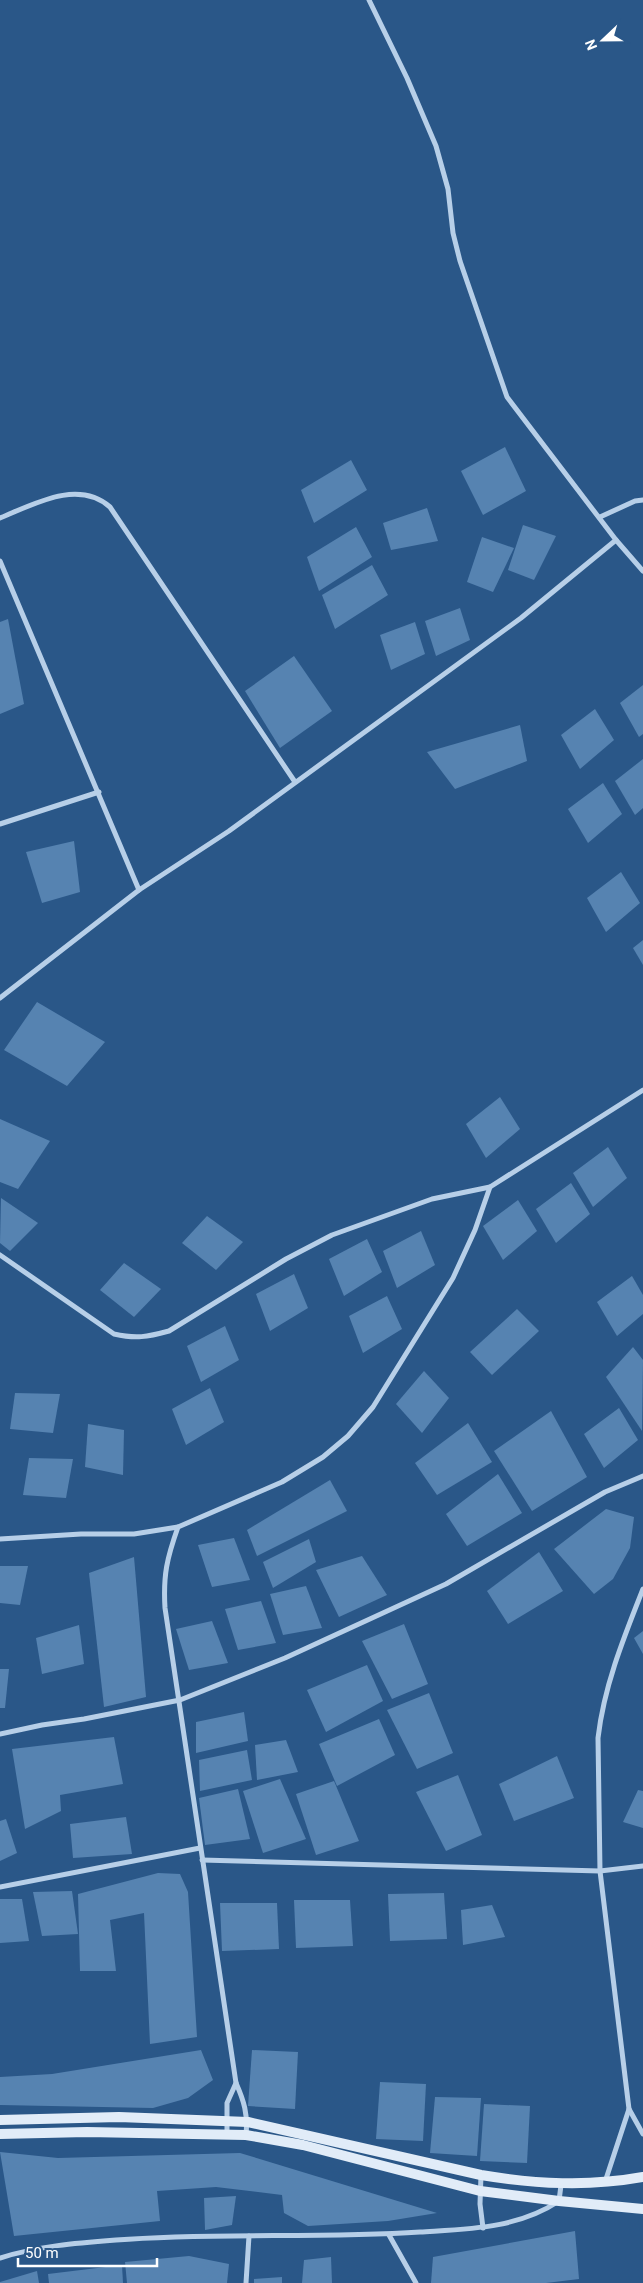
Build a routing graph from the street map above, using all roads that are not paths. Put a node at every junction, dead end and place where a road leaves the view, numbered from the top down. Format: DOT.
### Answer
graph roads {
  1 [pos="369,0"];
  2 [pos="643,500"];
  3 [pos="0,518"];
  4 [pos="600,518"];
  5 [pos="616,540"];
  6 [pos="0,561"];
  7 [pos="643,571"];
  8 [pos="295,782"];
  9 [pos="99,792"];
  10 [pos="0,824"];
  11 [pos="139,890"];
  12 [pos="0,998"];
  13 [pos="643,1090"];
  14 [pos="490,1187"];
  15 [pos="0,1255"];
  16 [pos="643,1476"];
  17 [pos="178,1527"];
  18 [pos="0,1539"];
  19 [pos="643,1589"];
  20 [pos="180,1700"];
  21 [pos="0,1734"];
  22 [pos="200,1848"];
  23 [pos="202,1860"];
  24 [pos="643,1866"];
  25 [pos="600,1872"];
  26 [pos="0,1887"];
  27 [pos="236,2082"];
  28 [pos="629,2109"];
  29 [pos="0,2120"];
  30 [pos="227,2120"];
  31 [pos="248,2122"];
  32 [pos="227,2133"];
  33 [pos="0,2134"];
  34 [pos="643,2134"];
  35 [pos="246,2135"];
  36 [pos="481,2175"];
  37 [pos="643,2177"];
  38 [pos="605,2182"];
  39 [pos="562,2185"];
  40 [pos="480,2190"];
  41 [pos="559,2201"];
  42 [pos="643,2209"];
  43 [pos="483,2228"];
  44 [pos="389,2234"];
  45 [pos="249,2236"];
  46 [pos="0,2258"];
  47 [pos="246,2283"];
  48 [pos="416,2283"];
  1 -- 4 [label="street"];
  2 -- 4 [label="street"];
  3 -- 8 [label="street"];
  4 -- 5 [label="street"];
  5 -- 7 [label="street"];
  5 -- 8 [label="street"];
  6 -- 9 [label="street"];
  8 -- 11 [label="street"];
  9 -- 10 [label="street"];
  9 -- 11 [label="street"];
  11 -- 12 [label="street"];
  13 -- 14 [label="street"];
  14 -- 15 [label="street"];
  14 -- 17 [label="street"];
  16 -- 20 [label="street"];
  17 -- 18 [label="street"];
  17 -- 20 [label="street"];
  19 -- 25 [label="street"];
  20 -- 21 [label="street"];
  20 -- 22 [label="street"];
  22 -- 23 [label="street"];
  22 -- 26 [label="street"];
  23 -- 25 [label="street"];
  23 -- 27 [label="street"];
  24 -- 25 [label="street"];
  25 -- 28 [label="street"];
  27 -- 30 [label="street"];
  27 -- 31 [label="street"];
  28 -- 34 [label="street"];
  28 -- 38 [label="street"];
  29 -- 30 [label="main road"];
  30 -- 31 [label="main road"];
  30 -- 32 [label="street"];
  31 -- 35 [label="street"];
  31 -- 36 [label="main road"];
  32 -- 33 [label="main road"];
  32 -- 35 [label="main road"];
  35 -- 40 [label="main road"];
  36 -- 39 [label="main road"];
  36 -- 40 [label="street"];
  37 -- 38 [label="main road"];
  38 -- 39 [label="main road"];
  39 -- 41 [label="street"];
  40 -- 41 [label="main road"];
  40 -- 43 [label="street"];
  41 -- 42 [label="main road"];
  41 -- 43 [label="street"];
  43 -- 44 [label="street"];
  44 -- 45 [label="street"];
  44 -- 48 [label="street"];
  45 -- 46 [label="street"];
  45 -- 47 [label="street"];
}
